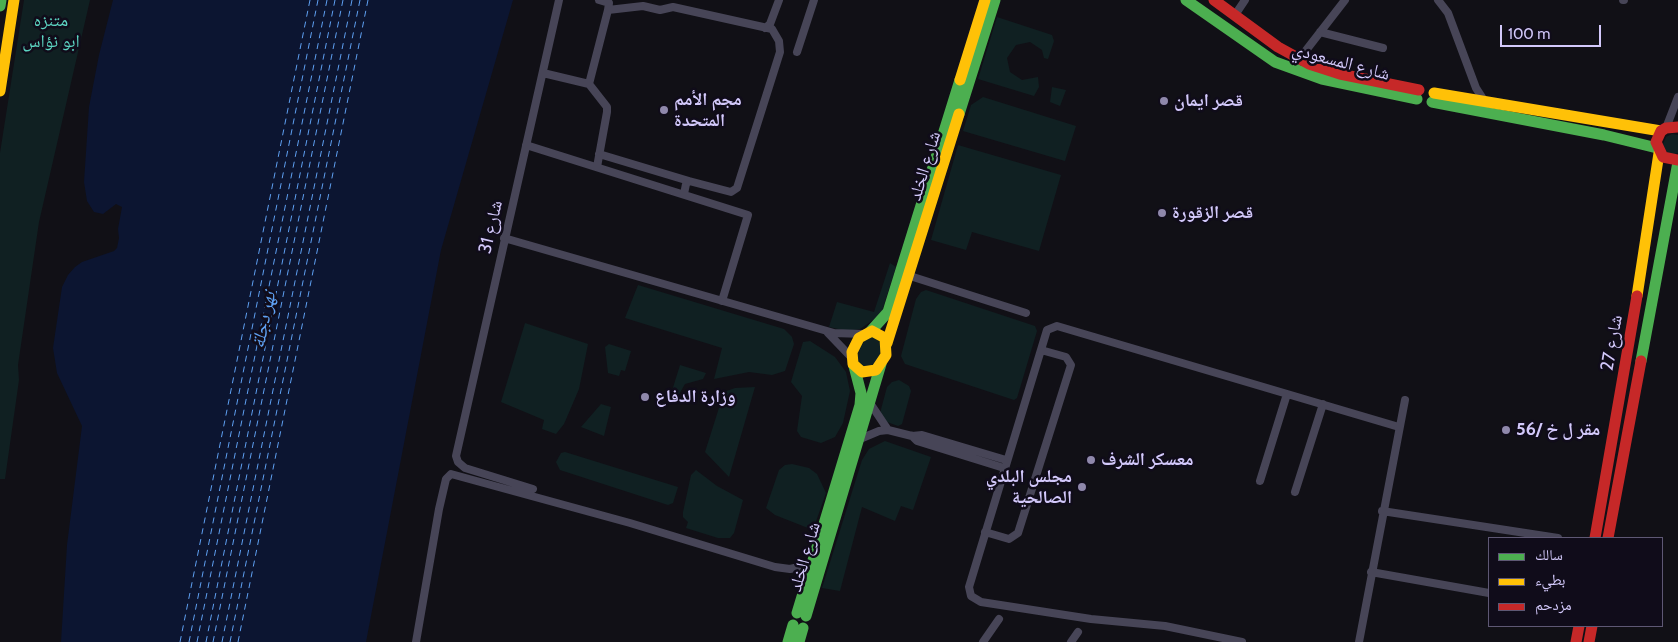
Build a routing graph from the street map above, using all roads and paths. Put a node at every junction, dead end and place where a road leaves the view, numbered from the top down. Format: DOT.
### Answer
graph roads {
  1 [pos="1,0"];
  2 [pos="14,0"];
  3 [pos="559,0"];
  4 [pos="599,0"];
  5 [pos="779,0"];
  6 [pos="814,0"];
  7 [pos="985,0"];
  8 [pos="995,0"];
  9 [pos="1186,0"];
  10 [pos="1214,0"];
  11 [pos="1245,0"];
  12 [pos="1345,0"];
  13 [pos="1438,0"];
  14 [pos="0,6"];
  15 [pos="608,10"];
  16 [pos="1235,15"];
  17 [pos="766,28"];
  18 [pos="1320,32"];
  19 [pos="1457,36"];
  20 [pos="1383,48"];
  21 [pos="796,52"];
  22 [pos="1296,64"];
  23 [pos="543,74"];
  24 [pos="589,84"];
  25 [pos="0,91"];
  26 [pos="1418,95"];
  27 [pos="1678,97"];
  28 [pos="1466,99"];
  29 [pos="1486,103"];
  30 [pos="1669,129"];
  31 [pos="526,145"];
  32 [pos="1658,151"];
  33 [pos="599,154"];
  34 [pos="1678,161"];
  35 [pos="597,167"];
  36 [pos="689,181"];
  37 [pos="684,194"];
  38 [pos="1678,194"];
  39 [pos="1666,218"];
  40 [pos="504,238"];
  41 [pos="910,276"];
  42 [pos="722,300"];
  43 [pos="1026,313"];
  44 [pos="822,330"];
  45 [pos="867,333"];
  46 [pos="887,343"];
  47 [pos="1041,350"];
  48 [pos="853,362"];
  49 [pos="882,364"];
  50 [pos="1287,394"];
  51 [pos="1405,400"];
  52 [pos="870,403"];
  53 [pos="1323,404"];
  54 [pos="1399,427"];
  55 [pos="888,430"];
  56 [pos="912,436"];
  57 [pos="860,439"];
  58 [pos="1611,454"];
  59 [pos="1623,455"];
  60 [pos="1006,460"];
  61 [pos="1004,468"];
  62 [pos="1260,481"];
  63 [pos="840,484"];
  64 [pos="533,489"];
  65 [pos="1295,492"];
  66 [pos="1382,511"];
  67 [pos="1607,511"];
  68 [pos="985,532"];
  69 [pos="1551,537"];
  70 [pos="1595,537"];
  71 [pos="1608,537"];
  72 [pos="812,564"];
  73 [pos="1371,572"];
  74 [pos="1488,593"];
  75 [pos="998,619"];
  76 [pos="1579,627"];
  77 [pos="1592,627"];
  78 [pos="1078,632"];
  79 [pos="416,642"];
  80 [pos="788,642"];
  81 [pos="799,642"];
  82 [pos="983,642"];
  83 [pos="1070,642"];
  84 [pos="1242,642"];
  85 [pos="1358,642"];
  86 [pos="1576,642"];
  87 [pos="1589,642"];
  1 -- 14 [label="main road"];
  2 -- 25 [label="main road"];
  3 -- 23 [label="street, شارع 31"];
  4 -- 15 [label="street"];
  5 -- 17 [label="street"];
  6 -- 21 [label="street"];
  7 -- 45 [label="main road, شارع الخلد"];
  8 -- 41 [label="main road, شارع الخلد"];
  9 -- 22 [label="main road, شارع المسعودي"];
  10 -- 16 [label="main road, شارع المسعودي"];
  11 -- 16 [label="street"];
  12 -- 18 [label="street"];
  13 -- 19 [label="street"];
  15 -- 17 [label="street"];
  15 -- 24 [label="street"];
  16 -- 22 [label="main road, شارع المسعودي"];
  17 -- 36 [label="street"];
  18 -- 20 [label="street"];
  18 -- 22 [label="street"];
  19 -- 28 [label="street"];
  19 -- 29 [label="street"];
  22 -- 26 [label="main road, شارع المسعودي"];
  23 -- 24 [label="street"];
  23 -- 31 [label="street, شارع 31"];
  24 -- 33 [label="street"];
  27 -- 30 [label="street"];
  28 -- 29 [label="main road"];
  28 -- 32 [label="main road"];
  29 -- 30 [label="main road"];
  30 -- 32 [label="main road, شارع 27"];
  31 -- 35 [label="street"];
  31 -- 40 [label="street, شارع 31"];
  32 -- 34 [label="main road"];
  32 -- 58 [label="main road, شارع 27"];
  33 -- 35 [label="street"];
  33 -- 36 [label="street"];
  34 -- 39 [label="main road, شارع 27"];
  35 -- 37 [label="street"];
  36 -- 37 [label="street"];
  37 -- 42 [label="street"];
  38 -- 39 [label="main road"];
  39 -- 59 [label="main road, شارع 27"];
  40 -- 42 [label="street"];
  40 -- 64 [label="street, شارع 31"];
  41 -- 43 [label="street"];
  41 -- 46 [label="main road, شارع الخلد"];
  42 -- 44 [label="street"];
  44 -- 45 [label="street"];
  44 -- 48 [label="street"];
  45 -- 46 [label="main road"];
  45 -- 48 [label="main road"];
  46 -- 49 [label="main road"];
  47 -- 50 [label="street"];
  47 -- 60 [label="street"];
  47 -- 68 [label="street"];
  48 -- 49 [label="main road"];
  48 -- 63 [label="main road, شارع الخلد"];
  49 -- 52 [label="main road, شارع الخلد"];
  50 -- 53 [label="street"];
  50 -- 62 [label="street"];
  51 -- 54 [label="street"];
  52 -- 55 [label="street"];
  52 -- 57 [label="main road, شارع الخلد"];
  53 -- 54 [label="street"];
  53 -- 65 [label="street"];
  54 -- 66 [label="street"];
  55 -- 56 [label="street"];
  55 -- 57 [label="street"];
  56 -- 60 [label="street"];
  56 -- 61 [label="street"];
  57 -- 63 [label="main road, شارع الخلد"];
  58 -- 59 [label="main road"];
  58 -- 67 [label="main road, شارع 27"];
  59 -- 67 [label="main road, شارع 27"];
  60 -- 61 [label="street"];
  61 -- 68 [label="street"];
  63 -- 72 [label="main road, شارع الخلد"];
  63 -- 72 [label="main road, شارع الخلد"];
  66 -- 69 [label="street"];
  66 -- 73 [label="street"];
  67 -- 70 [label="main road, شارع 27"];
  67 -- 71 [label="main road, شارع 27"];
  68 -- 84 [label="street"];
  72 -- 79 [label="street"];
  73 -- 74 [label="street"];
  73 -- 85 [label="street"];
  75 -- 82 [label="street"];
  76 -- 86 [label="main road"];
  77 -- 87 [label="main road"];
  78 -- 83 [label="street"];
  80 -- 81 [label="main road"];
}
